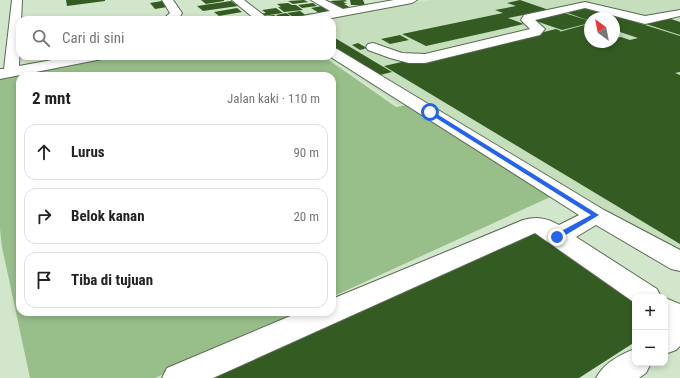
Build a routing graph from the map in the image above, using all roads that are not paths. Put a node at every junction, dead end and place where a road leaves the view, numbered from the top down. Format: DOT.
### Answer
graph roads {
  1 [pos="17,0"];
  2 [pos="167,0"];
  3 [pos="237,0"];
  4 [pos="316,0"];
  5 [pos="412,0"];
  6 [pos="387,2"];
  7 [pos="342,13"];
  8 [pos="680,13"];
  9 [pos="174,16"];
  10 [pos="259,16"];
  11 [pos="324,16"];
  12 [pos="373,47"];
  13 [pos="336,54"];
  14 [pos="76,60"];
  15 [pos="6,73"];
  16 [pos="596,215"];
  17 [pos="557,237"];
  18 [pos="680,262"];
  19 [pos="642,294"];
  20 [pos="336,310"];
  21 [pos="668,311"];
  22 [pos="322,316"];
  23 [pos="680,319"];
  24 [pos="680,328"];
  25 [pos="668,338"];
  26 [pos="632,365"];
  27 [pos="179,378"];
  28 [pos="613,378"];
  1 -- 15 [label="street"];
  2 -- 9 [label="street"];
  3 -- 10 [label="street"];
  4 -- 7 [label="street"];
  5 -- 6 [label="street"];
  6 -- 7 [label="street"];
  7 -- 11 [label="street"];
  8 -- 12 [label="street"];
  13 -- 16 [label="street"];
  14 -- 15 [label="street"];
  16 -- 17 [label="street"];
  16 -- 18 [label="street"];
  17 -- 19 [label="street"];
  17 -- 20 [label="street"];
  21 -- 23 [label="street"];
  22 -- 27 [label="street"];
  24 -- 25 [label="street"];
  26 -- 28 [label="street"];
}
